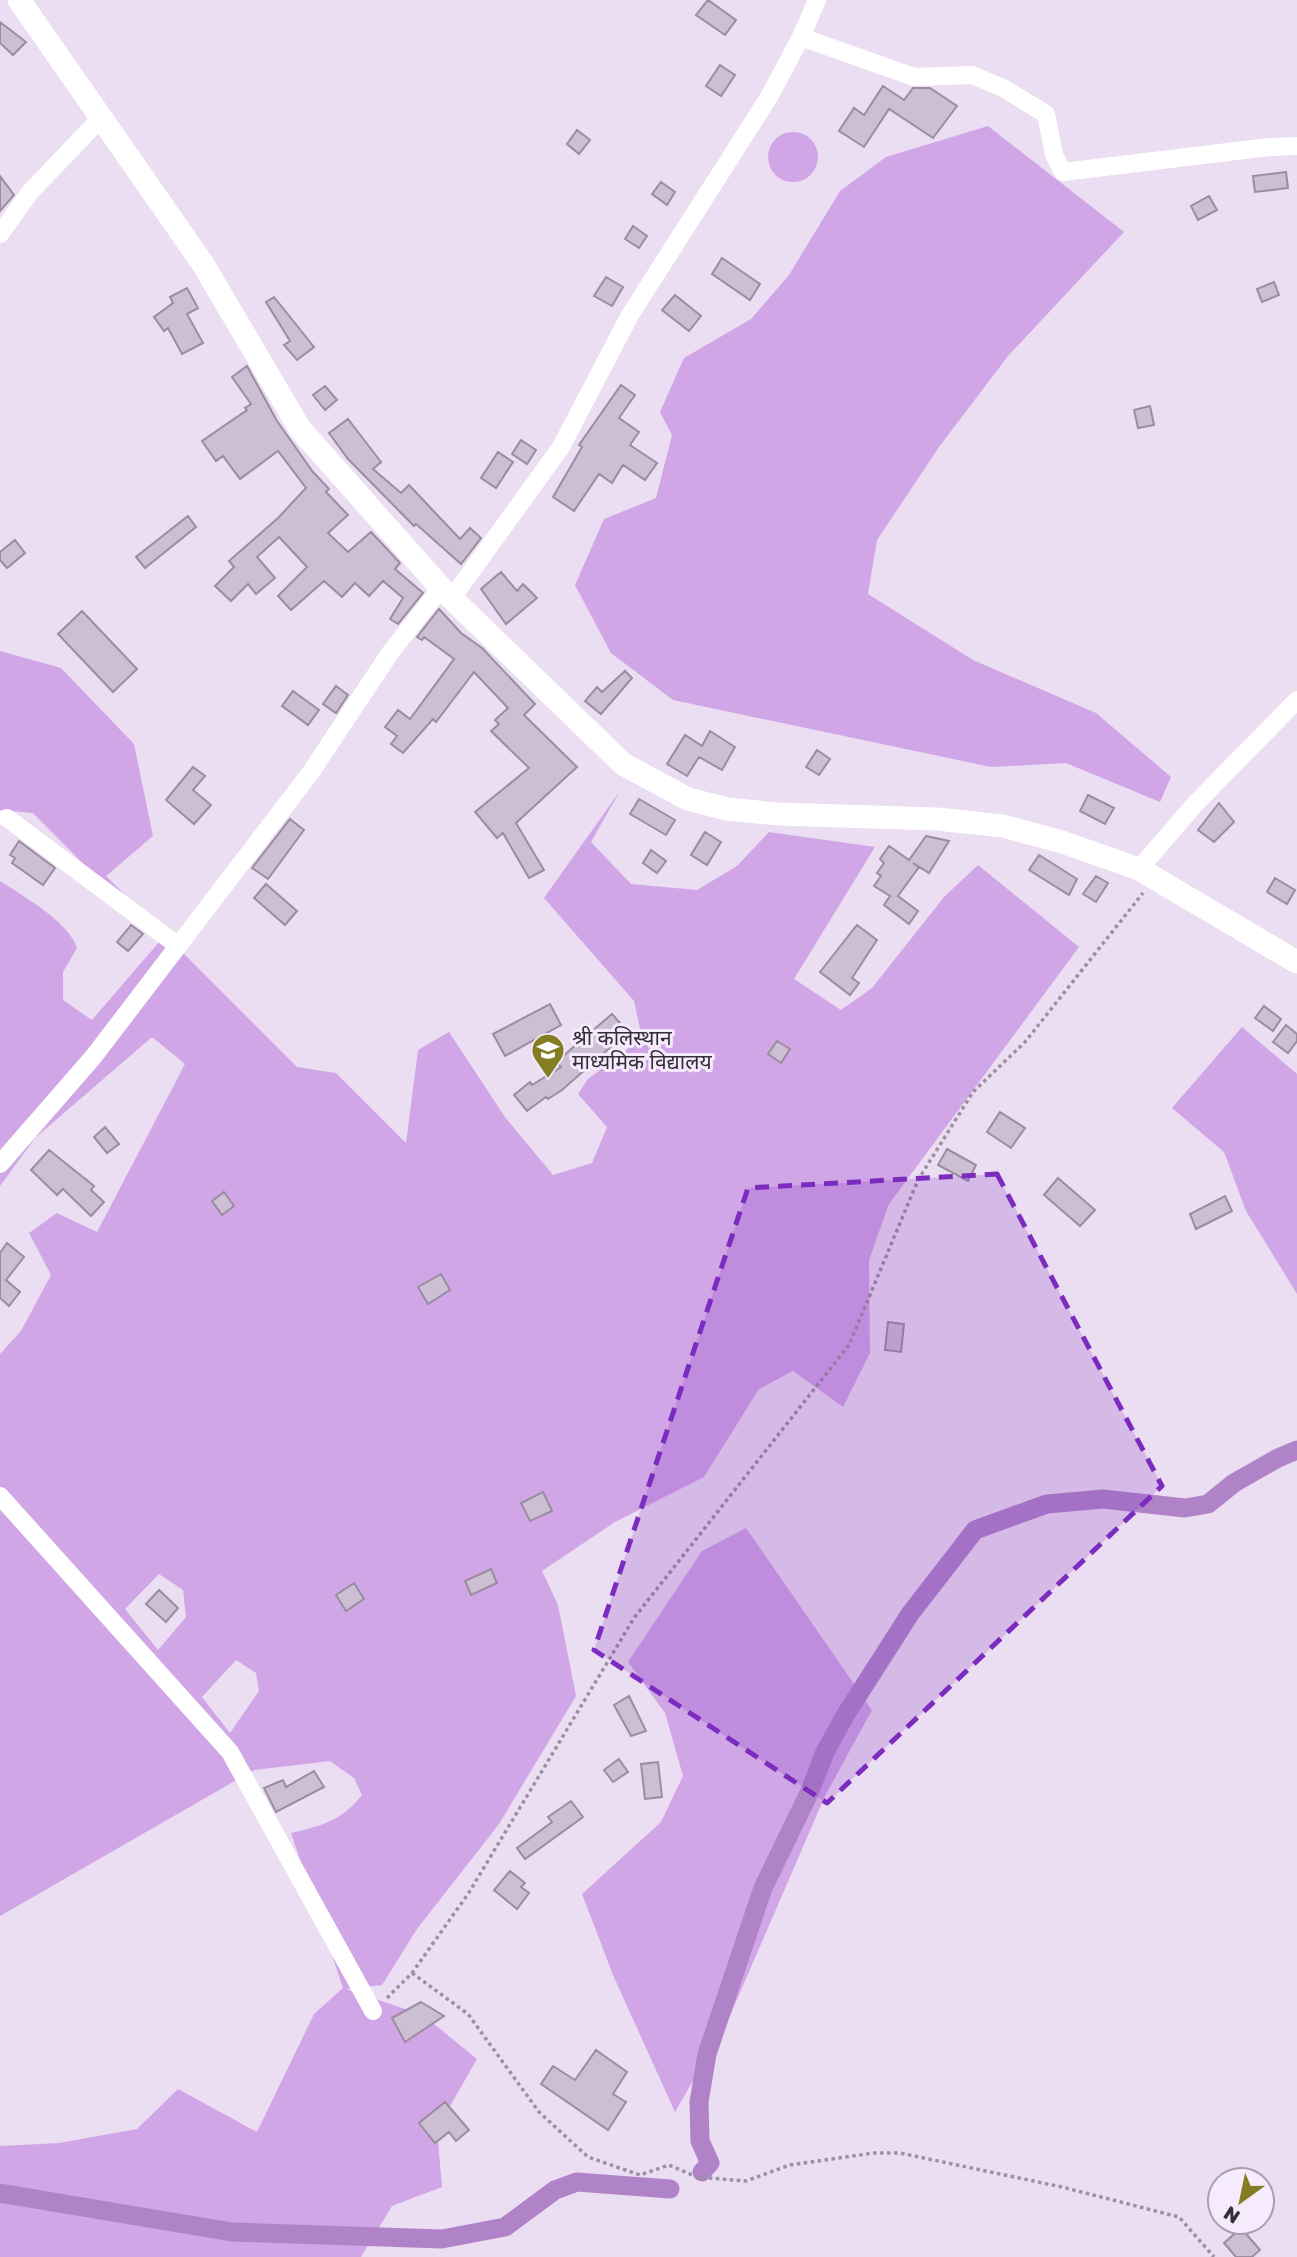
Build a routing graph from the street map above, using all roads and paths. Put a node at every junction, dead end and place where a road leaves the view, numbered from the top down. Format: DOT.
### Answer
graph roads {
  1 [pos="19,0"];
  2 [pos="817,0"];
  3 [pos="802,37"];
  4 [pos="101,118"];
  5 [pos="1297,146"];
  6 [pos="0,234"];
  7 [pos="446,593"];
  8 [pos="1297,700"];
  9 [pos="8,818"];
  10 [pos="1146,875"];
  11 [pos="177,945"];
  12 [pos="1297,962"];
  13 [pos="0,1164"];
  14 [pos="0,1496"];
  15 [pos="412,1973"];
  16 [pos="373,2011"];
  17 [pos="1214,2257"];
  1 -- 4 [label="street"];
  2 -- 3 [label="street"];
  3 -- 5 [label="street"];
  3 -- 7 [label="street"];
  4 -- 6 [label="street"];
  4 -- 7 [label="street"];
  7 -- 10 [label="street"];
  7 -- 11 [label="street"];
  8 -- 10 [label="street"];
  9 -- 11 [label="street"];
  10 -- 12 [label="street"];
  10 -- 15 [label="path"];
  11 -- 13 [label="street"];
  14 -- 16 [label="street"];
  15 -- 16 [label="path"];
  15 -- 17 [label="path"];
}
